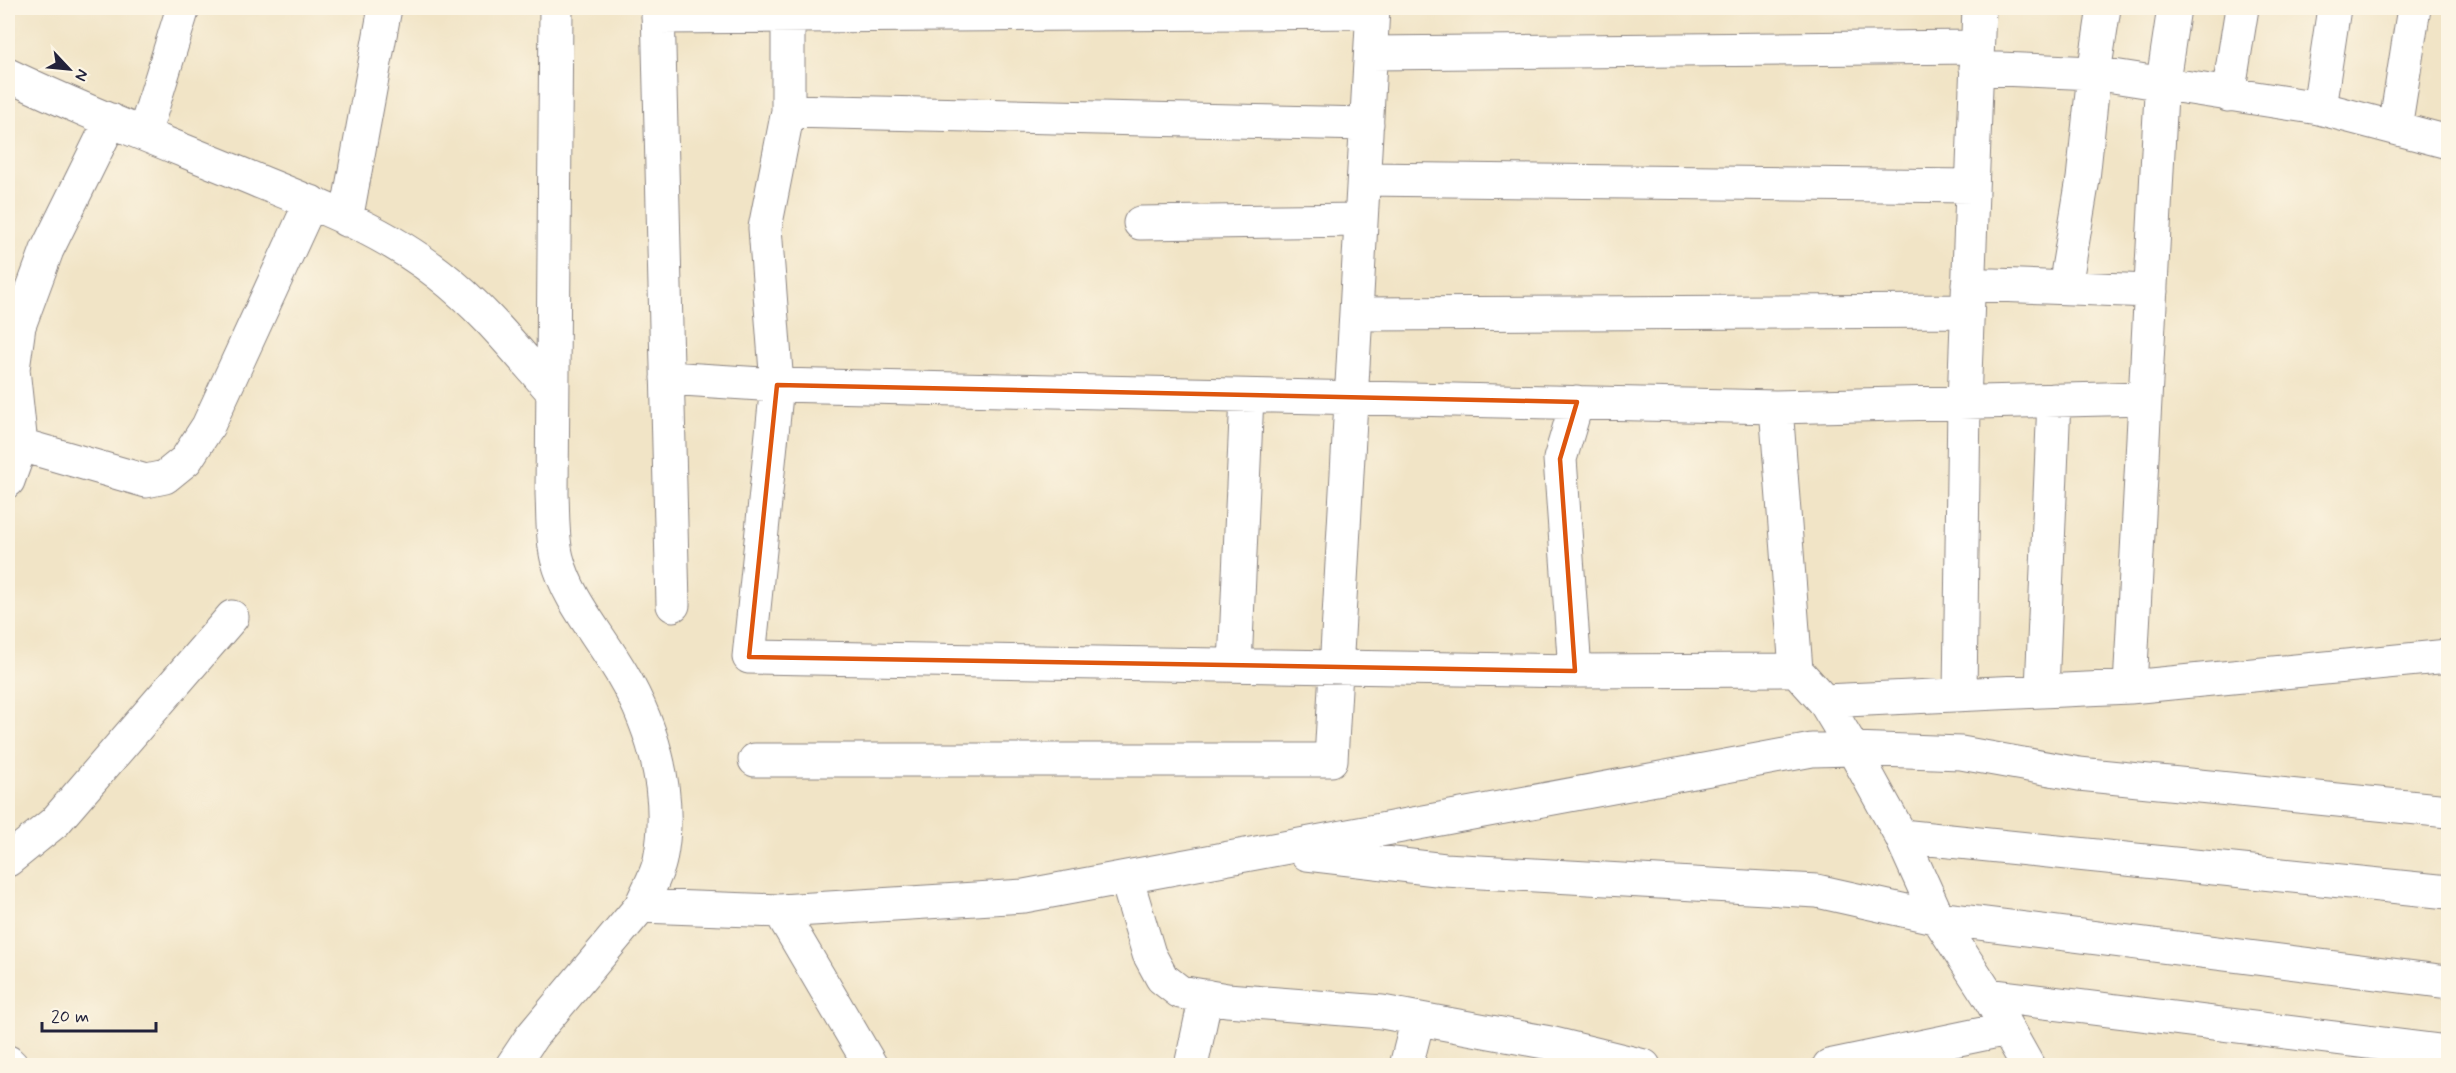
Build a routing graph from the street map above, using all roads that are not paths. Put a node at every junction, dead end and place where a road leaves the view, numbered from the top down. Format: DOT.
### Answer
graph roads {
  1 [pos="183,8"];
  2 [pos="385,8"];
  3 [pos="556,8"];
  4 [pos="1979,8"];
  5 [pos="2104,8"];
  6 [pos="2174,8"];
  7 [pos="2242,8"];
  8 [pos="2334,8"];
  9 [pos="2414,8"];
  10 [pos="1373,10"];
  11 [pos="658,12"];
  12 [pos="788,16"];
  13 [pos="1371,53"];
  14 [pos="1977,58"];
  15 [pos="2094,73"];
  16 [pos="8,75"];
  17 [pos="2163,85"];
  18 [pos="2228,95"];
  19 [pos="2319,108"];
  20 [pos="788,111"];
  21 [pos="111,120"];
  22 [pos="1367,124"];
  23 [pos="2395,128"];
  24 [pos="144,134"];
  25 [pos="2448,142"];
  26 [pos="1364,179"];
  27 [pos="1972,186"];
  28 [pos="310,202"];
  29 [pos="346,219"];
  30 [pos="1361,220"];
  31 [pos="1140,223"];
  32 [pos="2065,287"];
  33 [pos="2151,291"];
  34 [pos="1968,298"];
  35 [pos="1356,314"];
  36 [pos="667,378"];
  37 [pos="777,385"];
  38 [pos="552,391"];
  39 [pos="1247,396"];
  40 [pos="1351,397"];
  41 [pos="2145,398"];
  42 [pos="2054,400"];
  43 [pos="1577,402"];
  44 [pos="1964,402"];
  45 [pos="1776,407"];
  46 [pos="21,445"];
  47 [pos="8,481"];
  48 [pos="673,605"];
  49 [pos="232,617"];
  50 [pos="2448,656"];
  51 [pos="1235,665"];
  52 [pos="1336,667"];
  53 [pos="1796,670"];
  54 [pos="1575,671"];
  55 [pos="2130,687"];
  56 [pos="2042,690"];
  57 [pos="1959,694"];
  58 [pos="1824,701"];
  59 [pos="1853,748"];
  60 [pos="754,760"];
  61 [pos="2448,811"];
  62 [pos="1901,836"];
  63 [pos="1273,850"];
  64 [pos="8,860"];
  65 [pos="1126,877"];
  66 [pos="2448,892"];
  67 [pos="641,906"];
  68 [pos="780,910"];
  69 [pos="1938,918"];
  70 [pos="2448,982"];
  71 [pos="1988,995"];
  72 [pos="1206,996"];
  73 [pos="1418,1019"];
  74 [pos="2007,1029"];
  75 [pos="2448,1052"];
  76 [pos="8,1062"];
  77 [pos="12,1065"];
  78 [pos="512,1065"];
  79 [pos="871,1065"];
  80 [pos="1191,1065"];
  81 [pos="1406,1065"];
  82 [pos="1644,1065"];
  83 [pos="1829,1065"];
  84 [pos="2028,1065"];
  1 -- 24 [label="street"];
  2 -- 29 [label="street"];
  3 -- 38 [label="street"];
  4 -- 14 [label="street"];
  5 -- 15 [label="street"];
  6 -- 17 [label="street"];
  7 -- 18 [label="street"];
  8 -- 19 [label="street"];
  9 -- 23 [label="street"];
  10 -- 12 [label="street"];
  10 -- 13 [label="street"];
  11 -- 12 [label="street"];
  11 -- 36 [label="street"];
  12 -- 20 [label="street"];
  13 -- 14 [label="street"];
  13 -- 22 [label="street"];
  14 -- 15 [label="street"];
  14 -- 27 [label="street"];
  15 -- 17 [label="street"];
  15 -- 32 [label="street"];
  16 -- 21 [label="street"];
  17 -- 18 [label="street"];
  17 -- 33 [label="street"];
  18 -- 19 [label="street"];
  19 -- 23 [label="street"];
  20 -- 22 [label="street"];
  20 -- 37 [label="street"];
  21 -- 24 [label="street"];
  21 -- 46 [label="street"];
  22 -- 26 [label="street"];
  23 -- 25 [label="street"];
  24 -- 28 [label="street"];
  26 -- 27 [label="street"];
  26 -- 30 [label="street"];
  27 -- 34 [label="street"];
  28 -- 29 [label="street"];
  28 -- 46 [label="street"];
  29 -- 38 [label="street"];
  30 -- 31 [label="street"];
  30 -- 35 [label="street"];
  32 -- 33 [label="street"];
  32 -- 34 [label="street"];
  33 -- 41 [label="street"];
  34 -- 35 [label="street"];
  34 -- 44 [label="street"];
  35 -- 40 [label="street"];
  36 -- 37 [label="street"];
  36 -- 48 [label="street"];
  37 -- 39 [label="street"];
  37 -- 51 [label="street"];
  38 -- 67 [label="street"];
  39 -- 40 [label="street"];
  39 -- 51 [label="street"];
  40 -- 43 [label="street"];
  40 -- 52 [label="street"];
  41 -- 42 [label="street"];
  41 -- 55 [label="street"];
  42 -- 44 [label="street"];
  42 -- 56 [label="street"];
  43 -- 45 [label="street"];
  43 -- 54 [label="street"];
  44 -- 45 [label="street"];
  44 -- 57 [label="street"];
  45 -- 53 [label="street"];
  46 -- 47 [label="street"];
  49 -- 64 [label="street"];
  50 -- 55 [label="street"];
  51 -- 52 [label="street"];
  52 -- 54 [label="street"];
  52 -- 60 [label="street"];
  53 -- 54 [label="street"];
  53 -- 58 [label="street"];
  55 -- 56 [label="street"];
  56 -- 57 [label="street"];
  57 -- 58 [label="street"];
  58 -- 59 [label="street"];
  59 -- 61 [label="street"];
  59 -- 62 [label="street"];
  59 -- 63 [label="street"];
  62 -- 66 [label="street"];
  62 -- 69 [label="street"];
  63 -- 65 [label="street"];
  63 -- 69 [label="street"];
  65 -- 68 [label="street"];
  65 -- 72 [label="street"];
  67 -- 68 [label="street"];
  67 -- 78 [label="street"];
  68 -- 79 [label="street"];
  69 -- 70 [label="street"];
  69 -- 71 [label="street"];
  71 -- 74 [label="street"];
  71 -- 75 [label="street"];
  72 -- 73 [label="street"];
  72 -- 80 [label="street"];
  73 -- 81 [label="street"];
  73 -- 82 [label="street"];
  74 -- 83 [label="street"];
  74 -- 84 [label="street"];
  76 -- 77 [label="street"];
}
